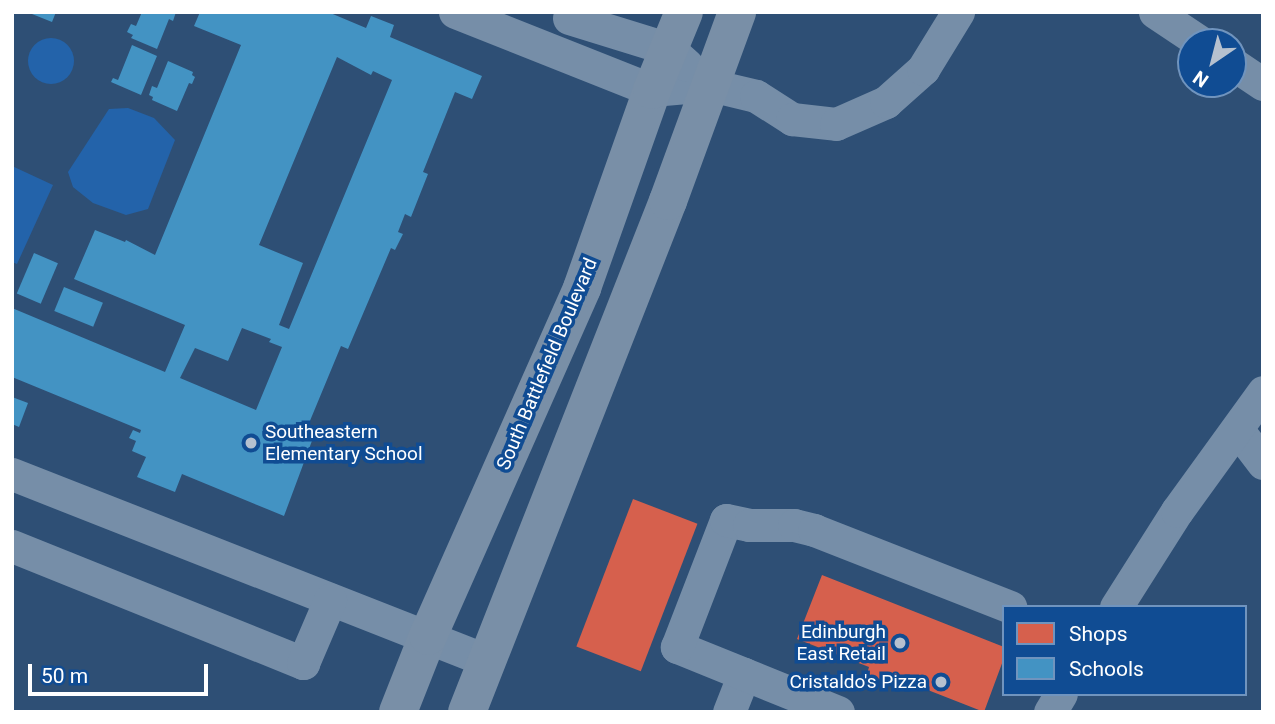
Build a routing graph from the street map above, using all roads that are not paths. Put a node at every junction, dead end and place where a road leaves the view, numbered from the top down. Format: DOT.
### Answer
graph roads {
  1 [pos="455,12"];
  2 [pos="684,12"];
  3 [pos="737,12"];
  4 [pos="958,12"];
  5 [pos="1155,12"];
  6 [pos="570,15"];
  7 [pos="1179,28"];
  8 [pos="668,49"];
  9 [pos="553,53"];
  10 [pos="1247,73"];
  11 [pos="1263,84"];
  12 [pos="710,85"];
  13 [pos="652,90"];
  14 [pos="1263,392"];
  15 [pos="1237,429"];
  16 [pos="1263,463"];
  17 [pos="12,474"];
  18 [pos="12,546"];
  19 [pos="330,600"];
  20 [pos="1005,605"];
  21 [pos="1117,605"];
  22 [pos="428,636"];
  23 [pos="488,661"];
  24 [pos="744,674"];
  25 [pos="1060,696"];
  26 [pos="398,712"];
  27 [pos="467,712"];
  28 [pos="729,712"];
  29 [pos="838,712"];
  30 [pos="1050,712"];
  1 -- 9 [label="lane"];
  2 -- 8 [label="highway, South Battlefield Boulevard"];
  3 -- 12 [label="highway"];
  4 -- 12 [label="lane"];
  5 -- 7 [label="lane"];
  6 -- 8 [label="lane"];
  6 -- 9 [label="lane"];
  8 -- 12 [label="lane"];
  8 -- 13 [label="highway, South Battlefield Boulevard"];
  9 -- 13 [label="lane"];
  10 -- 11 [label="lane"];
  12 -- 13 [label="lane"];
  12 -- 23 [label="highway"];
  13 -- 22 [label="highway, South Battlefield Boulevard"];
  14 -- 15 [label="lane"];
  15 -- 16 [label="lane"];
  15 -- 21 [label="lane"];
  17 -- 19 [label="lane"];
  18 -- 19 [label="lane"];
  19 -- 22 [label="lane"];
  20 -- 24 [label="lane"];
  22 -- 23 [label="lane"];
  22 -- 26 [label="highway, South Battlefield Boulevard"];
  23 -- 27 [label="highway"];
  24 -- 28 [label="lane"];
  24 -- 29 [label="lane"];
  25 -- 30 [label="lane"];
}
